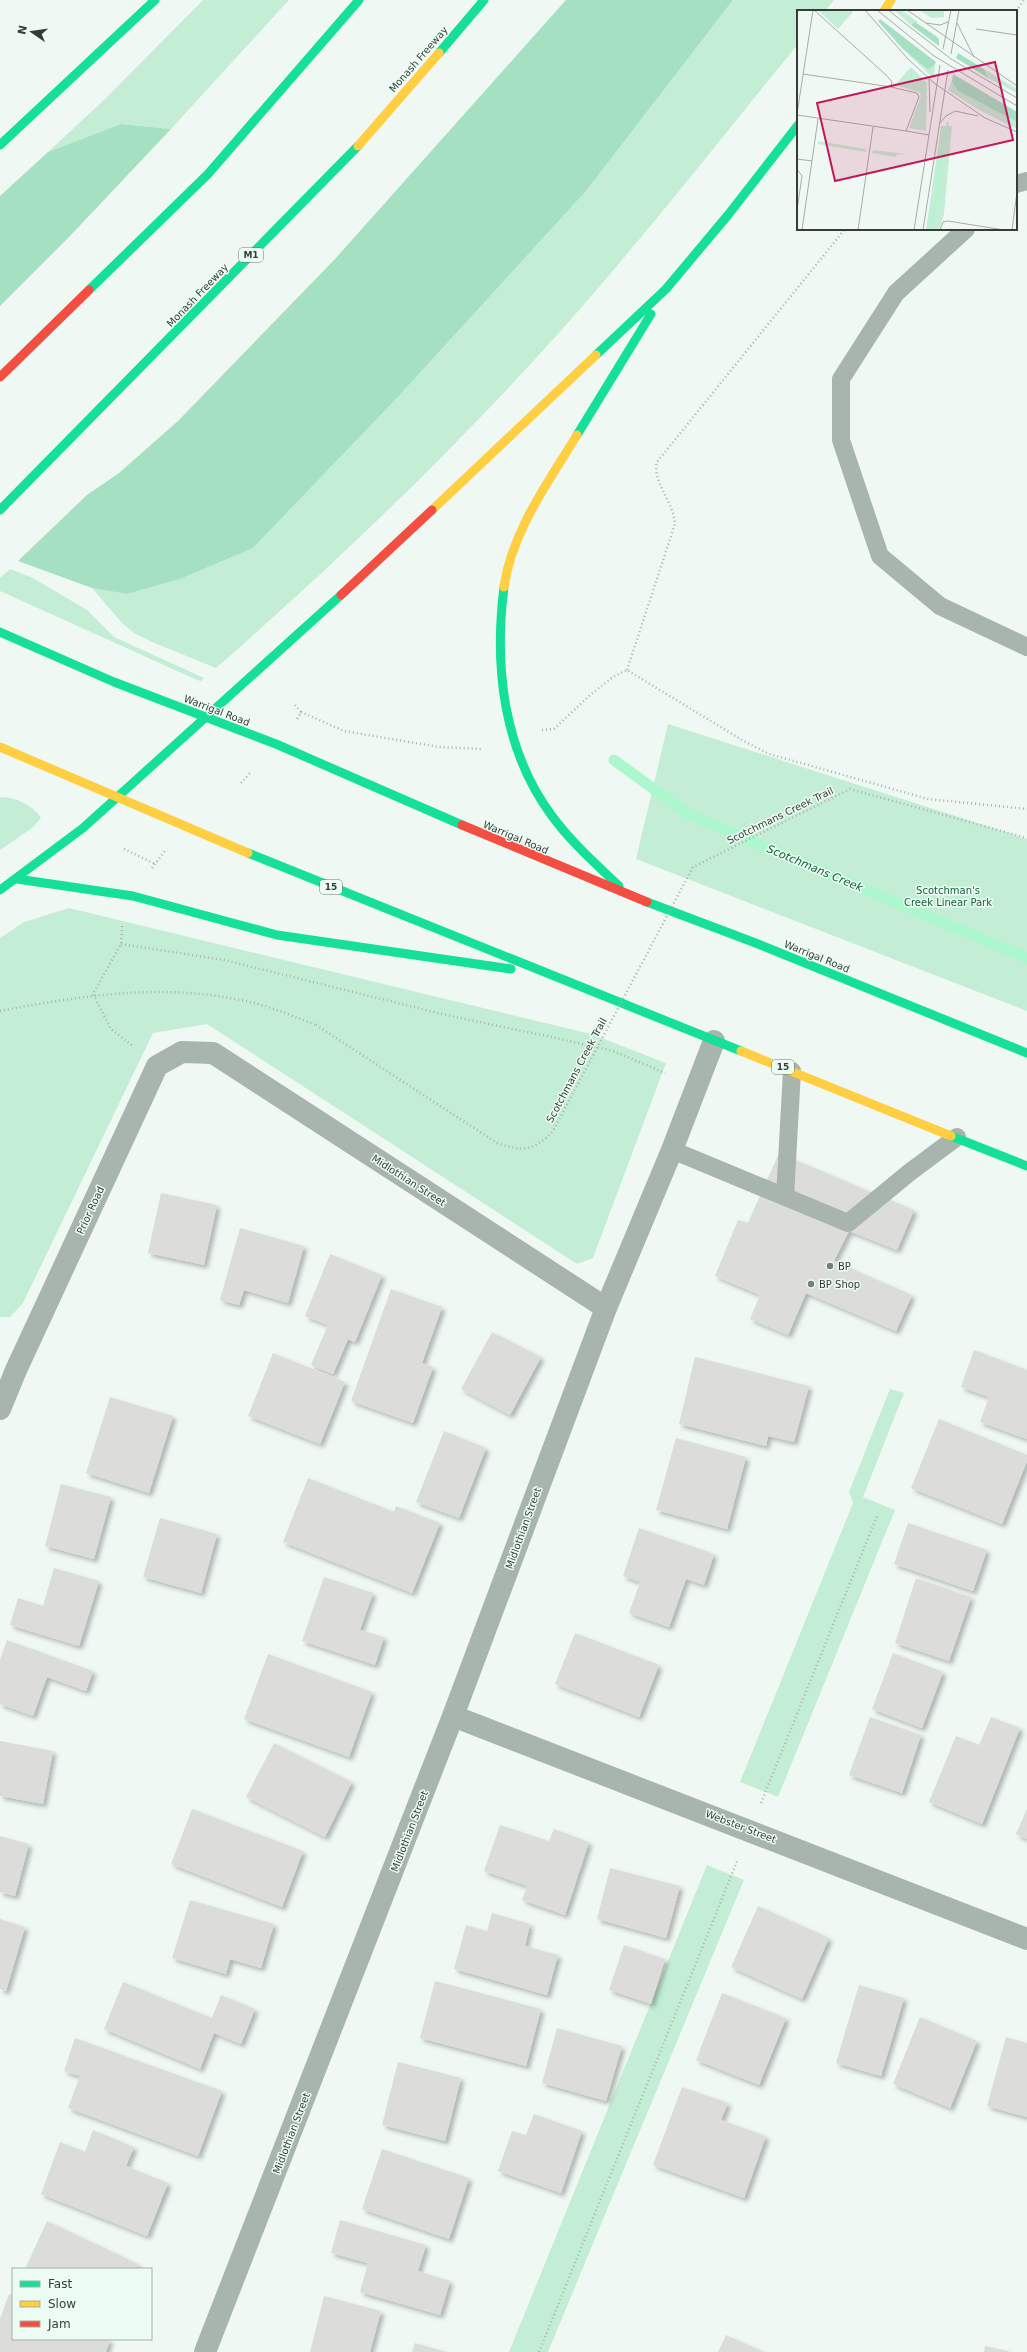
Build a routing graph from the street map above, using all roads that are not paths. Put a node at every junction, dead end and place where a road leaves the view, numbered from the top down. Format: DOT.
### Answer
graph roads {
  1 [pos="155,0"];
  2 [pos="359,0"];
  3 [pos="484,0"];
  4 [pos="891,0"];
  5 [pos="885,10"];
  6 [pos="797,126"];
  7 [pos="0,145"];
  8 [pos="1027,181"];
  9 [pos="1017,184"];
  10 [pos="965,230"];
  11 [pos="666,289"];
  12 [pos="0,377"];
  13 [pos="0,510"];
  14 [pos="0,632"];
  15 [pos="1027,646"];
  16 [pos="207,718"];
  17 [pos="0,747"];
  18 [pos="117,797"];
  19 [pos="17,878"];
  20 [pos="0,890"];
  21 [pos="628,895"];
  22 [pos="545,974"];
  23 [pos="714,1041"];
  24 [pos="213,1053"];
  25 [pos="1027,1053"];
  26 [pos="792,1071"];
  27 [pos="957,1137"];
  28 [pos="672,1150"];
  29 [pos="1027,1166"];
  30 [pos="785,1197"];
  31 [pos="606,1308"];
  32 [pos="8,1367"];
  33 [pos="0,1409"];
  34 [pos="453,1716"];
  35 [pos="1027,1938"];
  36 [pos="206,2352"];
  1 -- 7 [label="highway"];
  2 -- 12 [label="highway"];
  3 -- 13 [label="highway, Monash Freeway / M1"];
  4 -- 5 [label="highway"];
  6 -- 11 [label="highway"];
  8 -- 9 [label="lane"];
  10 -- 15 [label="lane"];
  11 -- 16 [label="highway"];
  11 -- 21 [label="highway"];
  14 -- 16 [label="highway, Warrigal Road"];
  16 -- 18 [label="highway"];
  16 -- 21 [label="highway, Warrigal Road"];
  17 -- 18 [label="highway, 15"];
  18 -- 19 [label="highway"];
  18 -- 22 [label="highway, 15"];
  19 -- 20 [label="highway"];
  19 -- 22 [label="highway"];
  21 -- 25 [label="highway, Warrigal Road"];
  22 -- 23 [label="highway, 15"];
  23 -- 26 [label="highway, 15"];
  23 -- 28 [label="street, Midlothian Street"];
  24 -- 31 [label="street, Midlothian Street"];
  24 -- 32 [label="street, Prior Road"];
  26 -- 27 [label="highway, 15"];
  26 -- 30 [label="lane"];
  27 -- 29 [label="highway, 15"];
  27 -- 30 [label="lane"];
  28 -- 30 [label="lane"];
  28 -- 31 [label="street, Midlothian Street"];
  31 -- 34 [label="street, Midlothian Street"];
  32 -- 33 [label="street, Prior Road"];
  34 -- 35 [label="street, Webster Street"];
  34 -- 36 [label="street, Midlothian Street"];
}
